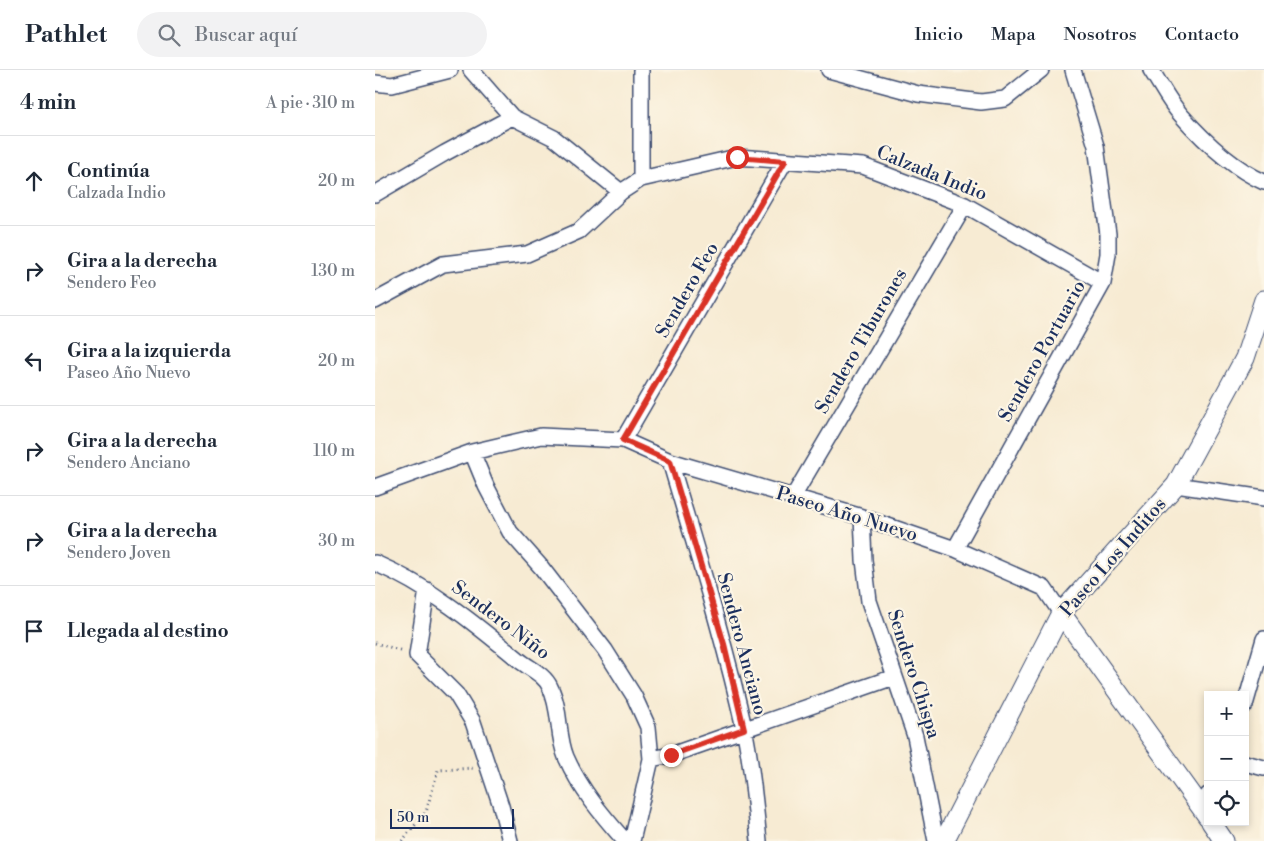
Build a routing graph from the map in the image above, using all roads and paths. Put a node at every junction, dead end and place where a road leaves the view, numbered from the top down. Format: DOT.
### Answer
graph roads {
  1 [pos="450,70"];
  2 [pos="471,70"];
  3 [pos="641,70"];
  4 [pos="829,70"];
  5 [pos="1041,70"];
  6 [pos="1073,70"];
  7 [pos="1151,70"];
  8 [pos="375,84"];
  9 [pos="512,117"];
  10 [pos="785,161"];
  11 [pos="641,179"];
  12 [pos="1264,182"];
  13 [pos="621,192"];
  14 [pos="375,194"];
  15 [pos="965,205"];
  16 [pos="1103,283"];
  17 [pos="1264,300"];
  18 [pos="375,301"];
  19 [pos="623,440"];
  20 [pos="472,452"];
  21 [pos="670,461"];
  22 [pos="1176,485"];
  23 [pos="375,487"];
  24 [pos="793,497"];
  25 [pos="1264,498"];
  26 [pos="863,517"];
  27 [pos="955,549"];
  28 [pos="375,563"];
  29 [pos="427,590"];
  30 [pos="1061,613"];
  31 [pos="1264,639"];
  32 [pos="375,643"];
  33 [pos="417,655"];
  34 [pos="894,676"];
  35 [pos="1249,691"];
  36 [pos="744,729"];
  37 [pos="651,760"];
  38 [pos="1249,764"];
  39 [pos="487,767"];
  40 [pos="1264,768"];
  41 [pos="1204,805"];
  42 [pos="1214,826"];
  43 [pos="402,841"];
  44 [pos="510,841"];
  45 [pos="625,841"];
  46 [pos="632,841"];
  47 [pos="759,841"];
  48 [pos="936,841"];
  49 [pos="945,841"];
  50 [pos="1224,841"];
  1 -- 8 [label="street"];
  2 -- 9 [label="street"];
  3 -- 11 [label="street"];
  4 -- 5 [label="street"];
  6 -- 16 [label="street, Sendero Portuario"];
  7 -- 12 [label="street"];
  9 -- 13 [label="street"];
  9 -- 14 [label="street"];
  10 -- 11 [label="street, Calzada Indio"];
  10 -- 15 [label="street, Calzada Indio"];
  10 -- 19 [label="street, Sendero Feo"];
  11 -- 13 [label="street, Calzada Indio"];
  13 -- 18 [label="street, Calzada Indio"];
  15 -- 16 [label="street, Calzada Indio"];
  15 -- 24 [label="street, Sendero Tiburones"];
  16 -- 27 [label="street, Sendero Portuario"];
  17 -- 22 [label="street, Paseo Los Inditos"];
  19 -- 20 [label="street, Paseo Año Nuevo"];
  19 -- 21 [label="street, Paseo Año Nuevo"];
  20 -- 23 [label="street, Paseo Año Nuevo"];
  20 -- 37 [label="street"];
  21 -- 24 [label="street, Paseo Año Nuevo"];
  21 -- 36 [label="street, Sendero Anciano"];
  22 -- 25 [label="street"];
  22 -- 30 [label="street, Paseo Los Inditos"];
  24 -- 26 [label="street, Paseo Año Nuevo"];
  26 -- 27 [label="street, Paseo Año Nuevo"];
  26 -- 34 [label="street, Sendero Chispa"];
  27 -- 30 [label="street, Paseo Año Nuevo"];
  28 -- 29 [label="street, Sendero Niño"];
  29 -- 33 [label="street"];
  29 -- 45 [label="street, Sendero Niño"];
  30 -- 41 [label="street, Paseo Año Nuevo"];
  30 -- 49 [label="street, Paseo Los Inditos"];
  31 -- 35 [label="street"];
  32 -- 33 [label="path"];
  33 -- 39 [label="street"];
  34 -- 36 [label="street"];
  34 -- 48 [label="street, Sendero Chispa"];
  36 -- 37 [label="street"];
  36 -- 47 [label="street, Sendero Anciano"];
  37 -- 46 [label="street"];
  38 -- 40 [label="street"];
  39 -- 43 [label="path"];
  39 -- 44 [label="street"];
  42 -- 50 [label="street"];
}
